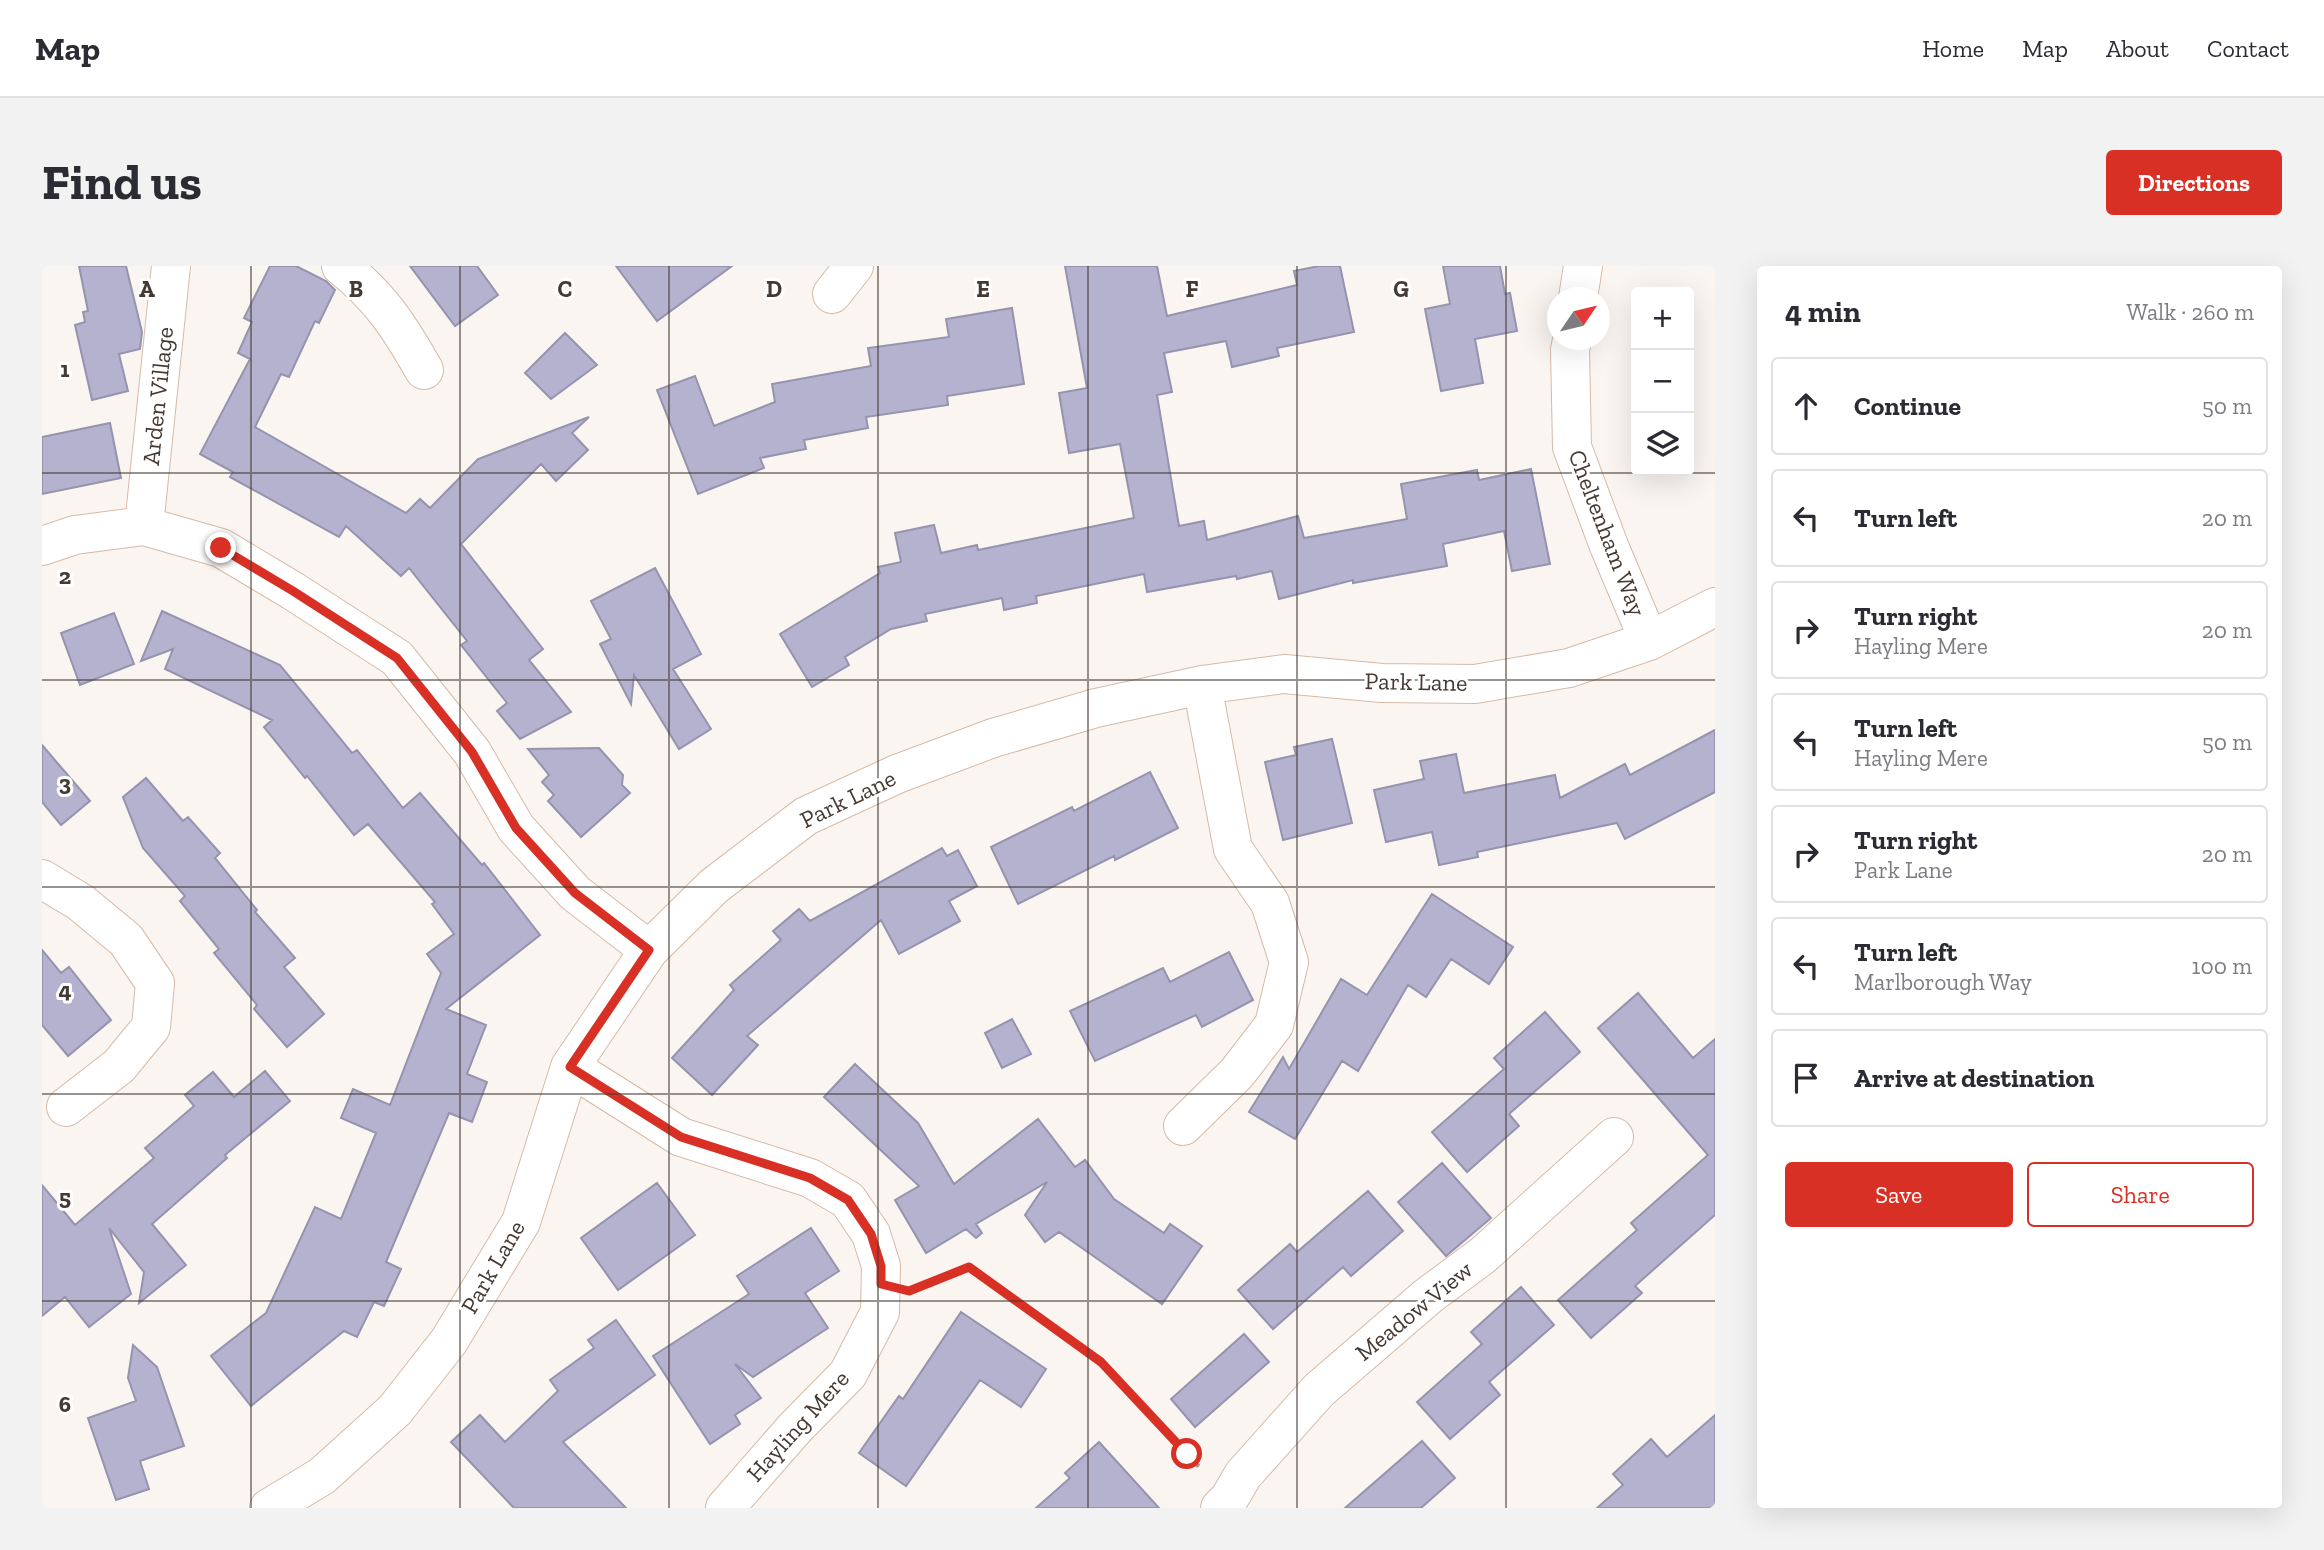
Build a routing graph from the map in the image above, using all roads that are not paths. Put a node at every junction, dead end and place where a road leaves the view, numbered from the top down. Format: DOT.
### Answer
graph roads {
  1 [pos="171,266"];
  2 [pos="341,266"];
  3 [pos="1583,266"];
  4 [pos="1580,287"];
  5 [pos="1570,350"];
  6 [pos="424,370"];
  7 [pos="144,526"];
  8 [pos="42,546"];
  9 [pos="1715,607"];
  10 [pos="1649,641"];
  11 [pos="1202,684"];
  12 [pos="42,879"];
  13 [pos="649,950"];
  14 [pos="570,1067"];
  15 [pos="66,1107"];
  16 [pos="1183,1126"];
  17 [pos="1614,1137"];
  18 [pos="1224,1504"];
  19 [pos="269,1508"];
  20 [pos="725,1508"];
  1 -- 7 [label="street, Arden Village"];
  2 -- 6 [label="street"];
  3 -- 4 [label="street"];
  5 -- 10 [label="street, Cheltenham Way"];
  7 -- 8 [label="street"];
  7 -- 13 [label="street"];
  9 -- 10 [label="street, Park Lane"];
  10 -- 11 [label="street, Park Lane"];
  11 -- 13 [label="street, Park Lane"];
  11 -- 16 [label="street"];
  12 -- 15 [label="street"];
  13 -- 14 [label="street, Park Lane"];
  14 -- 19 [label="street, Park Lane"];
  14 -- 20 [label="street, Hayling Mere"];
  17 -- 18 [label="street, Meadow View"];
}
